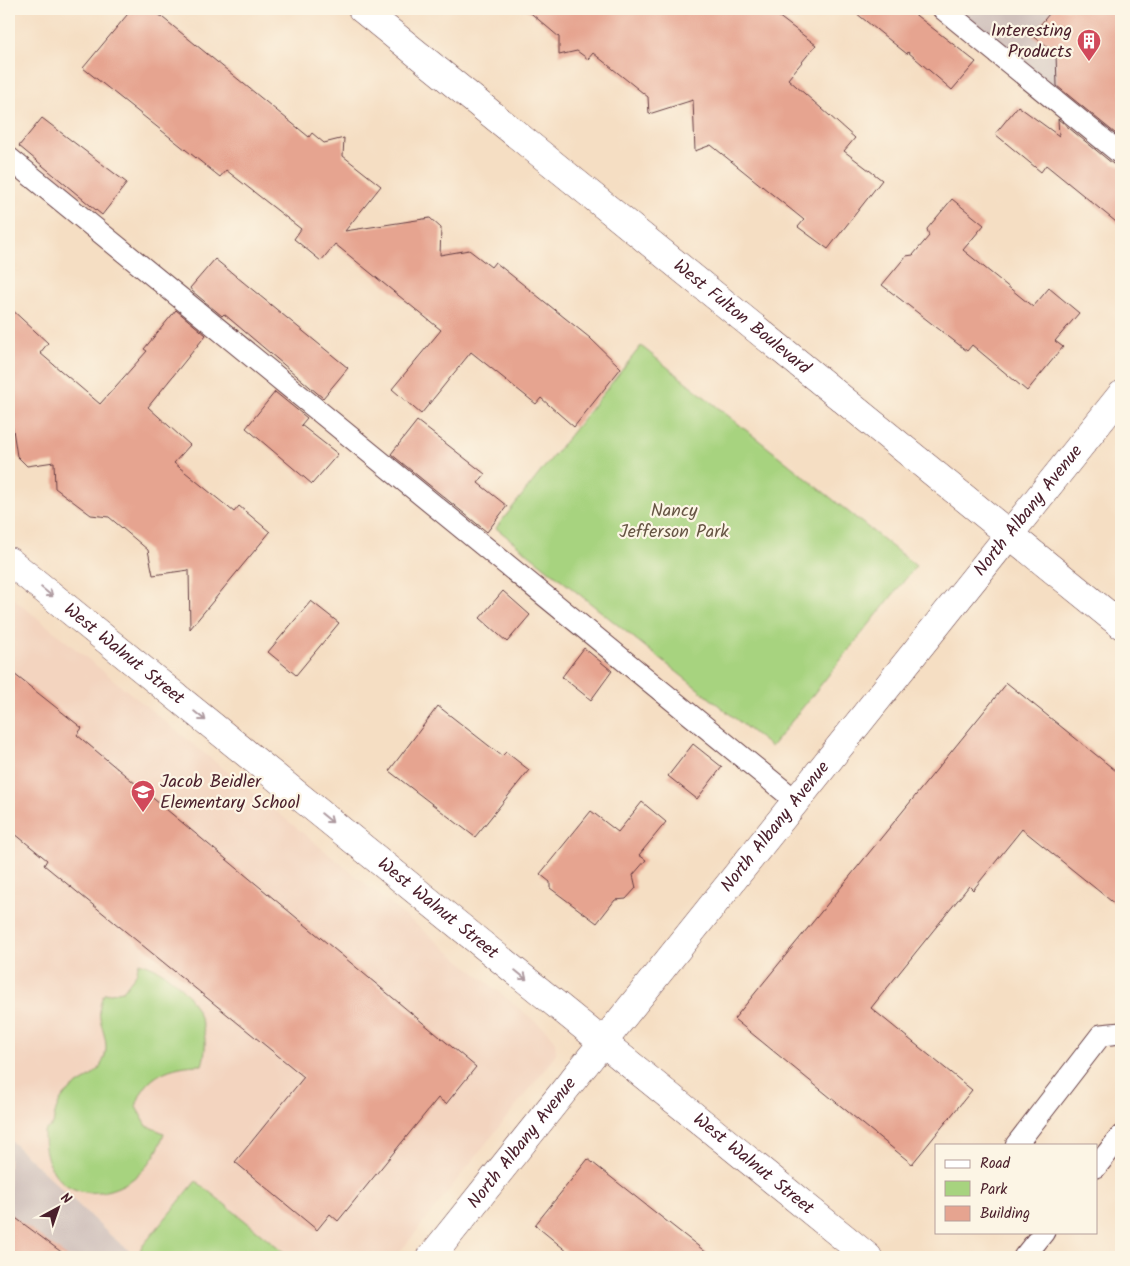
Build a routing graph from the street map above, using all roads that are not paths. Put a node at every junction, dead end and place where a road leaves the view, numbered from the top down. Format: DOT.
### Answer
graph roads {
  1 [pos="362,9"];
  2 [pos="942,9"];
  3 [pos="1121,154"];
  4 [pos="9,158"];
  5 [pos="1121,396"];
  6 [pos="1010,535"];
  7 [pos="9,561"];
  8 [pos="1121,625"];
  9 [pos="796,801"];
  10 [pos="1121,1033"];
  11 [pos="603,1042"];
  12 [pos="1121,1136"];
  13 [pos="1017,1144"];
  14 [pos="1098,1165"];
  15 [pos="1042,1234"];
  16 [pos="431,1257"];
  17 [pos="868,1257"];
  18 [pos="1024,1257"];
  1 -- 6 [label="street, West Fulton Boulevard"];
  2 -- 3 [label="lane"];
  4 -- 9 [label="lane"];
  5 -- 6 [label="street, North Albany Avenue"];
  6 -- 8 [label="street, West Fulton Boulevard"];
  6 -- 9 [label="street, North Albany Avenue"];
  7 -- 11 [label="street, West Walnut Street, one-way"];
  9 -- 11 [label="street, North Albany Avenue"];
  10 -- 13 [label="lane"];
  11 -- 16 [label="street, North Albany Avenue"];
  11 -- 17 [label="street, West Walnut Street"];
  12 -- 14 [label="lane"];
  15 -- 18 [label="lane"];
}
